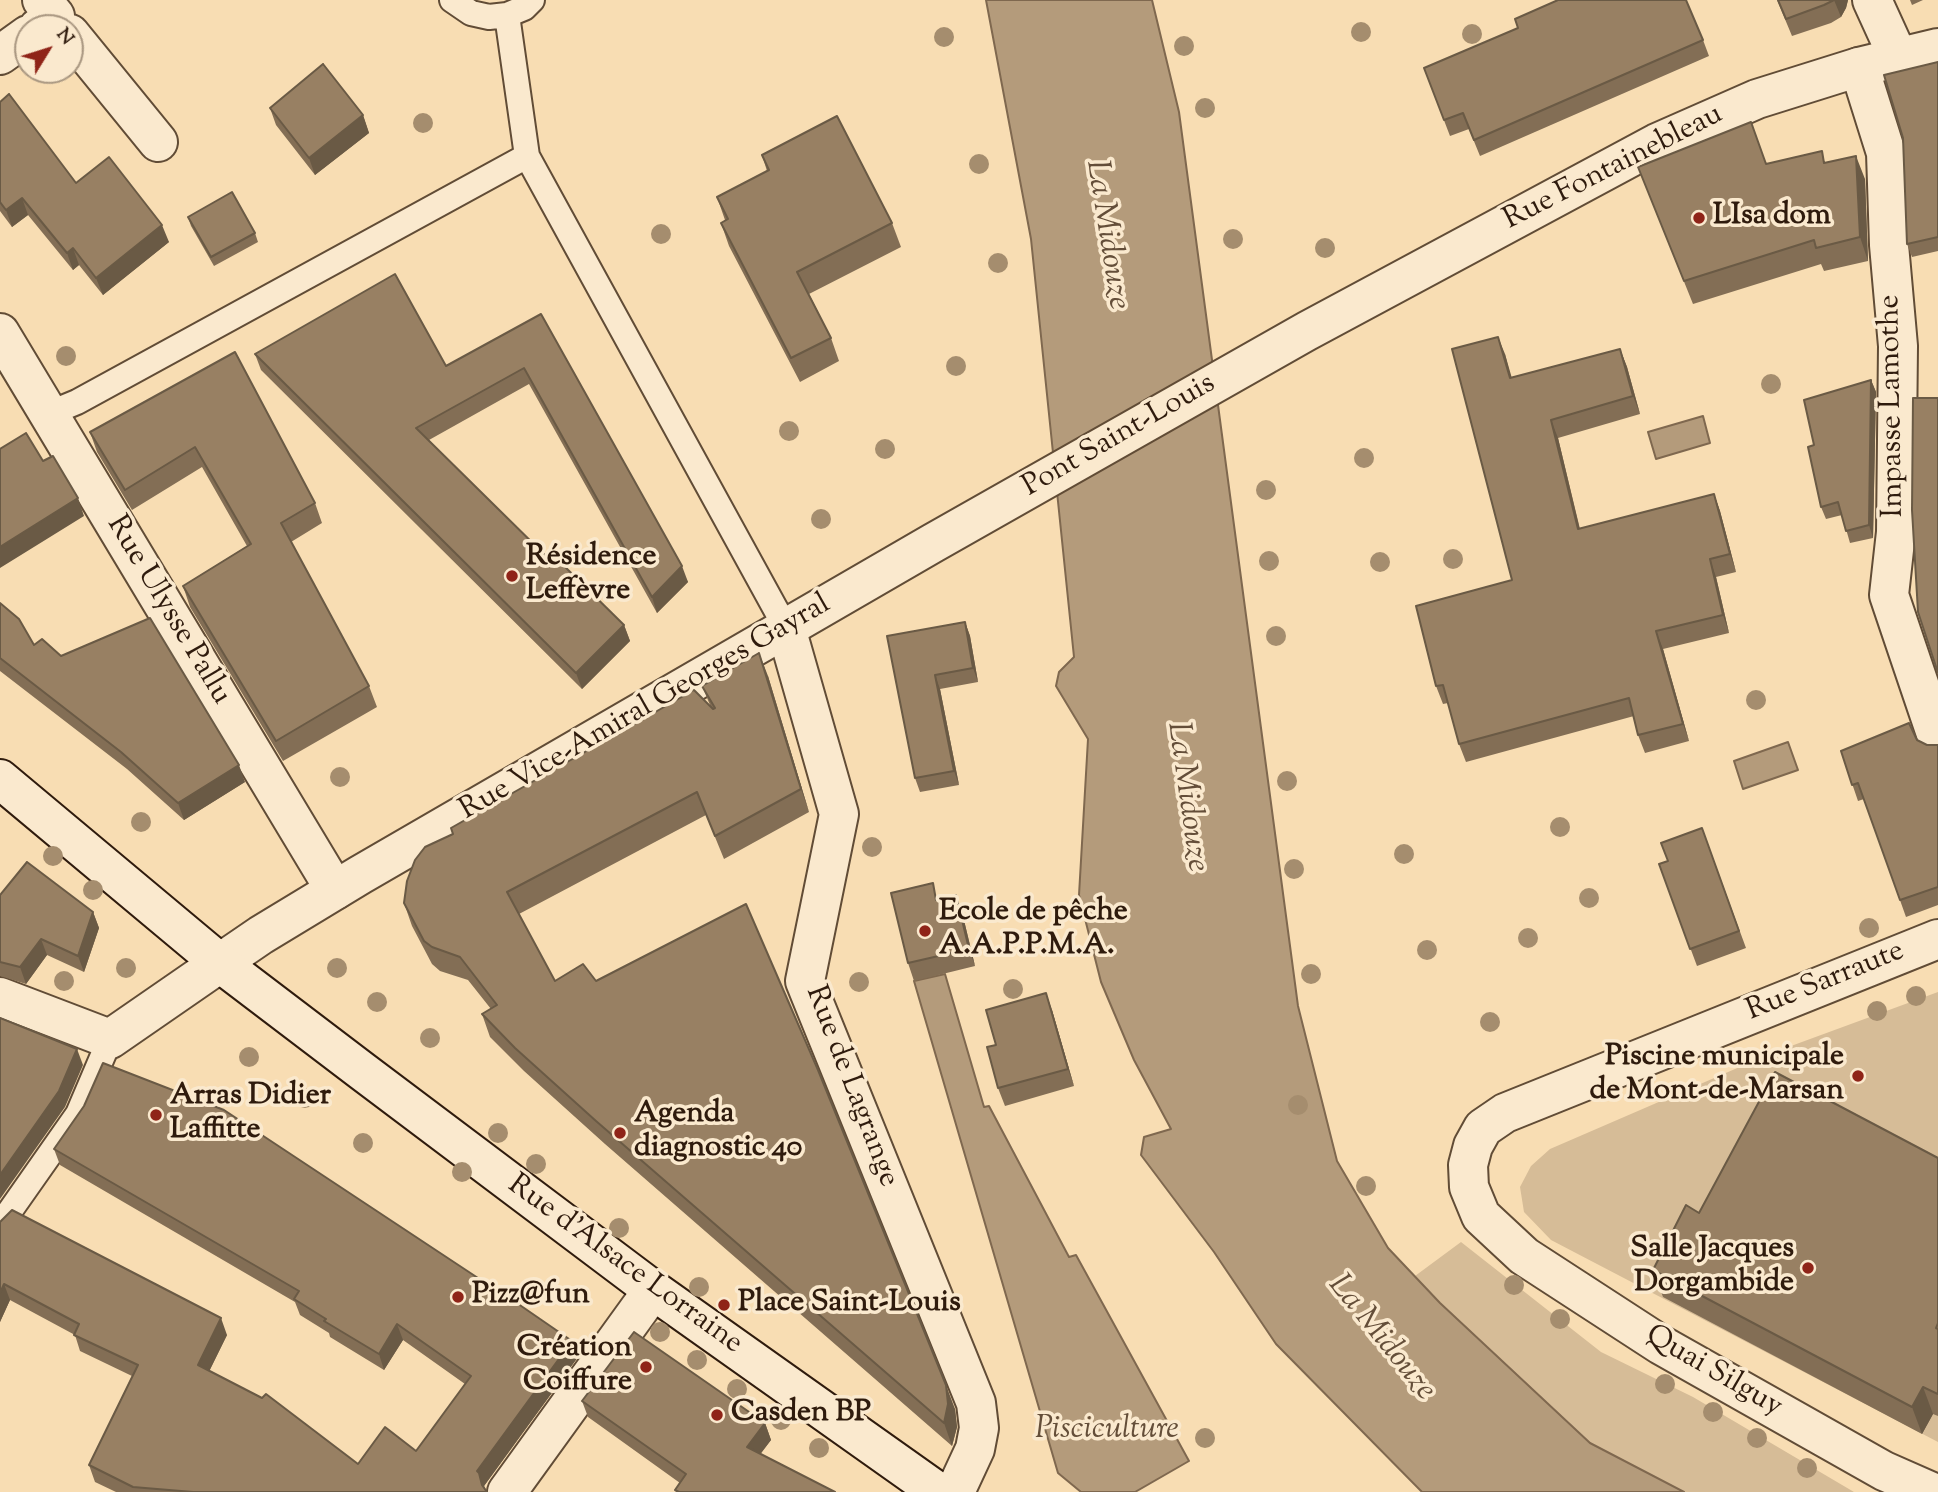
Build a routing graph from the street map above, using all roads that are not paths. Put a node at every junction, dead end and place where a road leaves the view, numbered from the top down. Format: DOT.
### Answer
graph roads {
  1 [pos="452,0"];
  2 [pos="531,0"];
  3 [pos="1872,0"];
  4 [pos="507,15"];
  5 [pos="1938,48"];
  6 [pos="1898,57"];
  7 [pos="84,61"];
  8 [pos="1859,67"];
  9 [pos="158,142"];
  10 [pos="527,156"];
  11 [pos="1307,331"];
  12 [pos="0,333"];
  13 [pos="48,414"];
  14 [pos="933,543"];
  15 [pos="786,628"];
  16 [pos="1938,740"];
  17 [pos="0,779"];
  18 [pos="348,882"];
  19 [pos="1938,939"];
  20 [pos="220,963"];
  21 [pos="0,996"];
  22 [pos="110,1039"];
  23 [pos="1468,1166"];
  24 [pos="0,1225"];
  25 [pos="653,1290"];
  26 [pos="507,1492"];
  27 [pos="938,1492"];
  28 [pos="955,1492"];
  29 [pos="1932,1492"];
  1 -- 4 [label="lane"];
  2 -- 4 [label="lane"];
  3 -- 6 [label="street"];
  4 -- 10 [label="lane"];
  5 -- 6 [label="street, Rue Fontainebleau"];
  6 -- 8 [label="street, Rue Fontainebleau"];
  7 -- 9 [label="street"];
  8 -- 11 [label="street, Rue Fontainebleau"];
  8 -- 16 [label="street, Impasse Lamothe"];
  10 -- 13 [label="lane"];
  10 -- 15 [label="lane"];
  11 -- 14 [label="street, Pont Saint-Louis"];
  12 -- 13 [label="street, Rue Ulysse Pallu"];
  13 -- 18 [label="street, Rue Ulysse Pallu"];
  14 -- 15 [label="street, Rue Vice-Amiral Georges Gayral"];
  15 -- 18 [label="street, Rue Vice-Amiral Georges Gayral"];
  15 -- 28 [label="street, Rue de Lagrange"];
  17 -- 20 [label="street"];
  18 -- 20 [label="street"];
  19 -- 23 [label="street, Rue Sarraute"];
  20 -- 22 [label="street"];
  20 -- 25 [label="street, Rue d'Alsace Lorraine"];
  21 -- 22 [label="street"];
  22 -- 24 [label="lane"];
  23 -- 29 [label="street, Quai Silguy"];
  25 -- 26 [label="street"];
  25 -- 27 [label="street, Rue d'Alsace Lorraine"];
}
